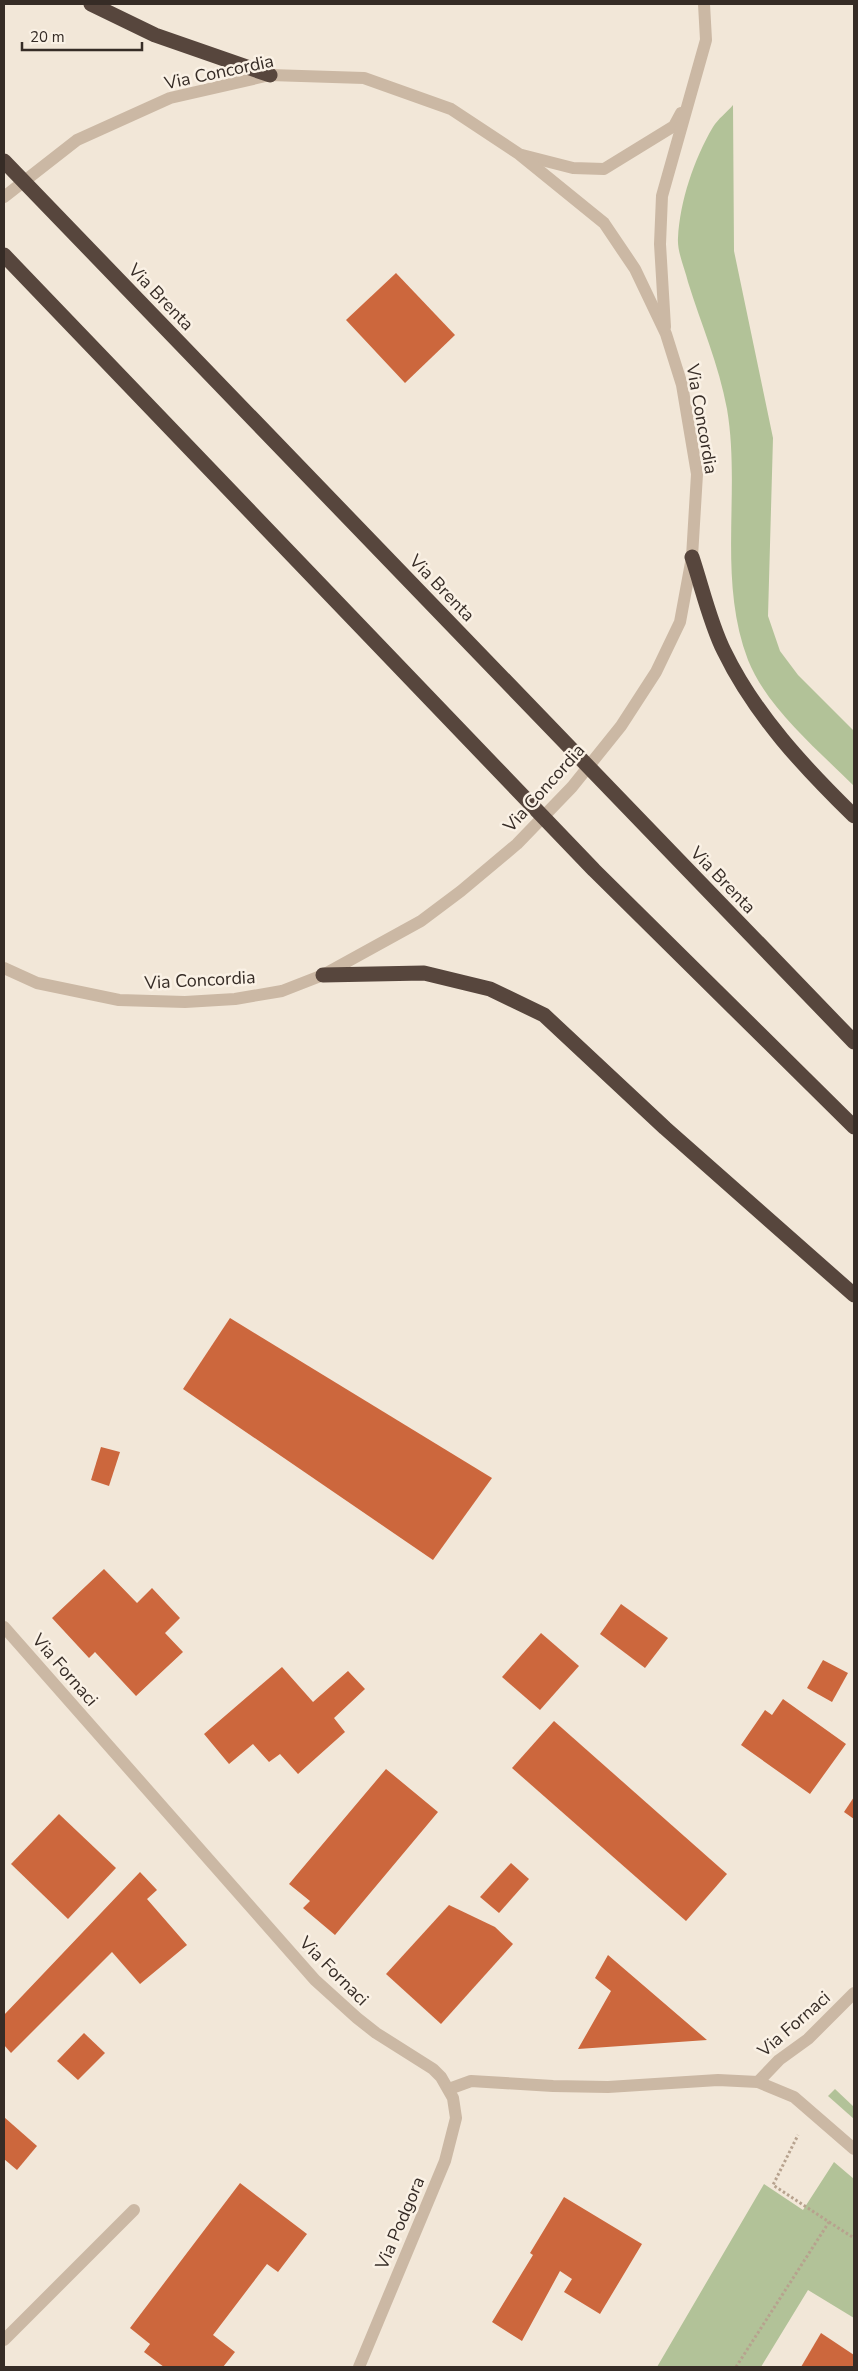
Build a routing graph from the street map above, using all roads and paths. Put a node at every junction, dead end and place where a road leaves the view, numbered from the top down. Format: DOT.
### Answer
graph roads {
  1 [pos="91,4"];
  2 [pos="704,4"];
  3 [pos="270,75"];
  4 [pos="692,94"];
  5 [pos="519,154"];
  6 [pos="4,161"];
  7 [pos="4,196"];
  8 [pos="4,255"];
  9 [pos="666,334"];
  10 [pos="692,557"];
  11 [pos="854,816"];
  12 [pos="4,968"];
  13 [pos="323,975"];
  14 [pos="854,1042"];
  15 [pos="854,1127"];
  16 [pos="854,1295"];
  17 [pos="4,1626"];
  18 [pos="854,1993"];
  19 [pos="758,2082"];
  20 [pos="449,2089"];
  21 [pos="799,2134"];
  22 [pos="854,2149"];
  23 [pos="134,2210"];
  24 [pos="829,2222"];
  25 [pos="854,2238"];
  26 [pos="4,2340"];
  27 [pos="359,2367"];
  28 [pos="736,2367"];
  1 -- 3 [label="highway"];
  2 -- 4 [label="street"];
  3 -- 5 [label="street, Via Concordia"];
  3 -- 7 [label="street, Via Concordia"];
  4 -- 5 [label="street"];
  4 -- 9 [label="street"];
  5 -- 9 [label="street, Via Concordia"];
  6 -- 14 [label="highway, Via Brenta"];
  8 -- 15 [label="highway"];
  9 -- 10 [label="street, Via Concordia"];
  10 -- 11 [label="highway"];
  10 -- 13 [label="street, Via Concordia"];
  12 -- 13 [label="street, Via Concordia"];
  13 -- 16 [label="highway"];
  17 -- 20 [label="street, Via Fornaci"];
  18 -- 19 [label="street, Via Fornaci"];
  19 -- 20 [label="street, Via Fornaci"];
  19 -- 22 [label="street, Via Fornaci"];
  20 -- 27 [label="street, Via Podgora"];
  21 -- 24 [label="path"];
  23 -- 26 [label="street"];
  24 -- 25 [label="path"];
  24 -- 28 [label="path"];
}
